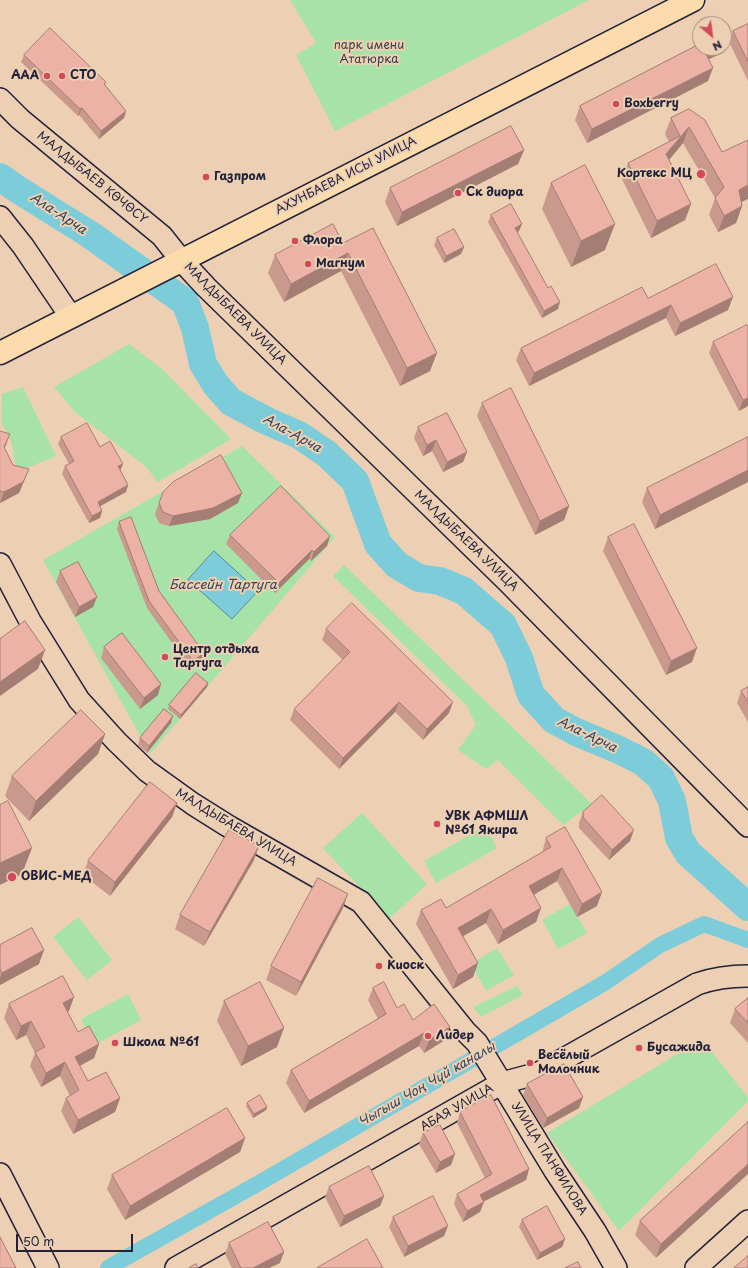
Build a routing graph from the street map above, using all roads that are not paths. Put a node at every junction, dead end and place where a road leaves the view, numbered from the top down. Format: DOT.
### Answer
graph roads {
  1 [pos="693,0"];
  2 [pos="0,99"];
  3 [pos="0,217"];
  4 [pos="173,264"];
  5 [pos="71,317"];
  6 [pos="0,353"];
  7 [pos="0,564"];
  8 [pos="748,826"];
  9 [pos="748,976"];
  10 [pos="472,1038"];
  11 [pos="502,1083"];
  12 [pos="0,1174"];
  13 [pos="748,1221"];
  14 [pos="48,1268"];
  15 [pos="176,1268"];
  16 [pos="616,1268"];
  17 [pos="696,1268"];
  1 -- 4 [label="main road, АХУНБАЕВА ИСЫ УЛИЦА"];
  2 -- 4 [label="street, МАЛДЫБАЕВ КӨЧӨСҮ"];
  3 -- 5 [label="street"];
  4 -- 5 [label="main road, АХУНБАЕВА ИСЫ УЛИЦА"];
  4 -- 8 [label="street, МАЛДЫБАЕВА УЛИЦА"];
  5 -- 6 [label="main road, АХУНБАЕВА ИСЫ УЛИЦА"];
  7 -- 10 [label="street, МАЛДЫБАЕВА УЛИЦА"];
  9 -- 11 [label="street, АБАЯ УЛИЦА"];
  10 -- 11 [label="street, УЛИЦА ПАНФИЛОВА"];
  11 -- 15 [label="street, АБАЯ УЛИЦА"];
  11 -- 16 [label="street, УЛИЦА ПАНФИЛОВА"];
  12 -- 14 [label="street"];
  13 -- 17 [label="street"];
}
